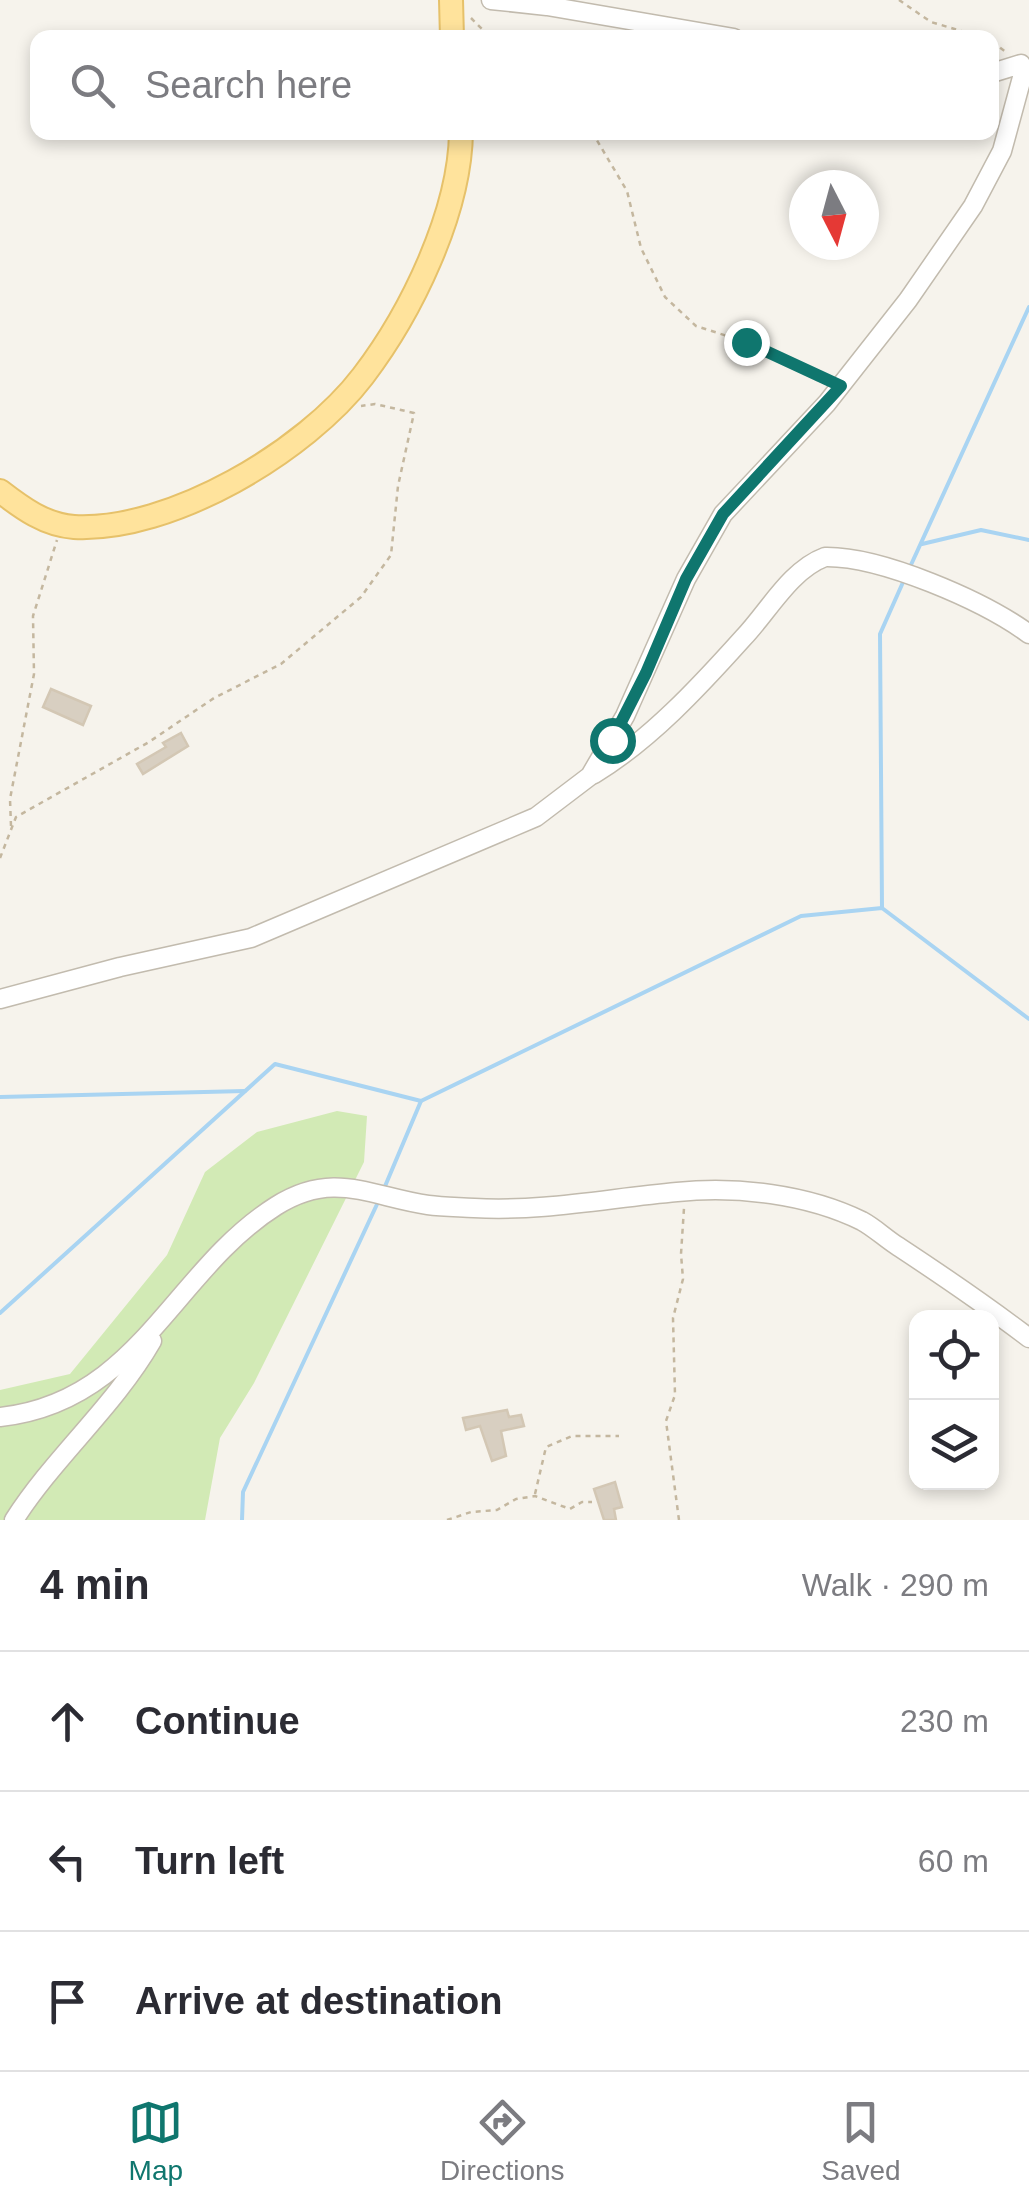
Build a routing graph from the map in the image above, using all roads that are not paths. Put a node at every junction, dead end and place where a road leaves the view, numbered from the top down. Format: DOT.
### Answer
graph roads {
  1 [pos="490,0"];
  2 [pos="683,30"];
  3 [pos="999,70"];
  4 [pos="459,140"];
  5 [pos="0,491"];
  6 [pos="1029,634"];
  7 [pos="590,776"];
  8 [pos="0,999"];
  9 [pos="165,1319"];
  10 [pos="1029,1338"];
  11 [pos="0,1416"];
  12 [pos="14,1520"];
  1 -- 2 [label="street"];
  3 -- 7 [label="street"];
  4 -- 5 [label="main road"];
  6 -- 7 [label="street"];
  7 -- 8 [label="street"];
  9 -- 10 [label="street"];
  9 -- 11 [label="street"];
  9 -- 12 [label="street"];
}
